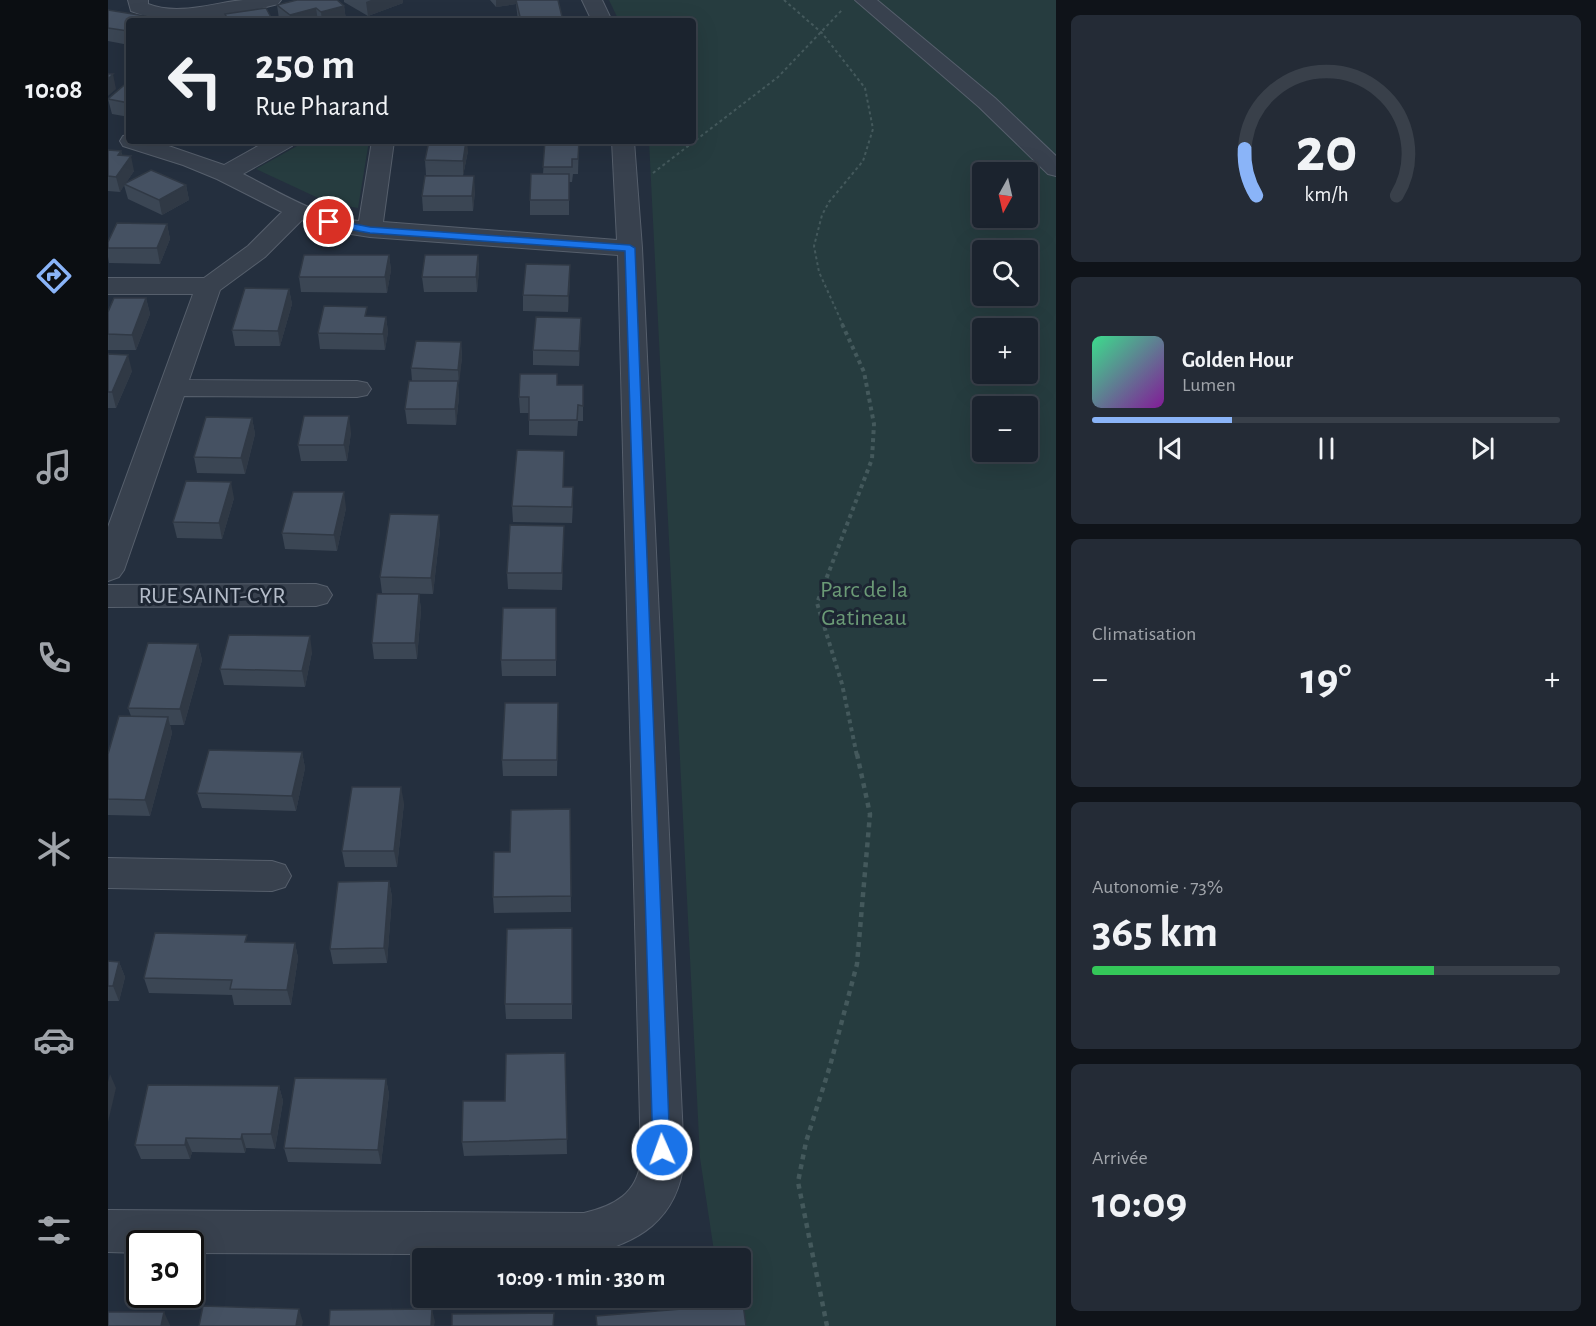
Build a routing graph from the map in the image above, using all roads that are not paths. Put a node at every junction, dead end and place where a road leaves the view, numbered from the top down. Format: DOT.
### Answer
graph roads {
  1 [pos="138,0"];
  2 [pos="271,0"];
  3 [pos="592,0"];
  4 [pos="865,0"];
  5 [pos="601,18"];
  6 [pos="108,136"];
  7 [pos="126,140"];
  8 [pos="139,144"];
  9 [pos="279,144"];
  10 [pos="382,144"];
  11 [pos="623,144"];
  12 [pos="1056,169"];
  13 [pos="225,174"];
  14 [pos="297,210"];
  15 [pos="370,230"];
  16 [pos="630,248"];
  17 [pos="108,286"];
  18 [pos="209,286"];
  19 [pos="173,388"];
  20 [pos="357,389"];
  21 [pos="108,570"];
  22 [pos="316,595"];
  23 [pos="108,596"];
  24 [pos="108,873"];
  25 [pos="272,876"];
  26 [pos="108,1231"];
  1 -- 2 [label="street"];
  3 -- 5 [label="street"];
  4 -- 12 [label="street"];
  6 -- 7 [label="street"];
  8 -- 13 [label="street"];
  9 -- 13 [label="street"];
  10 -- 15 [label="street"];
  11 -- 16 [label="street"];
  13 -- 14 [label="street"];
  14 -- 15 [label="street"];
  14 -- 18 [label="street"];
  15 -- 16 [label="street"];
  16 -- 26 [label="street"];
  17 -- 18 [label="street"];
  18 -- 19 [label="street, RUE SAINT-CYR"];
  19 -- 20 [label="street"];
  19 -- 21 [label="street, RUE SAINT-CYR"];
  22 -- 23 [label="street, RUE SAINT-CYR"];
  24 -- 25 [label="street"];
}
